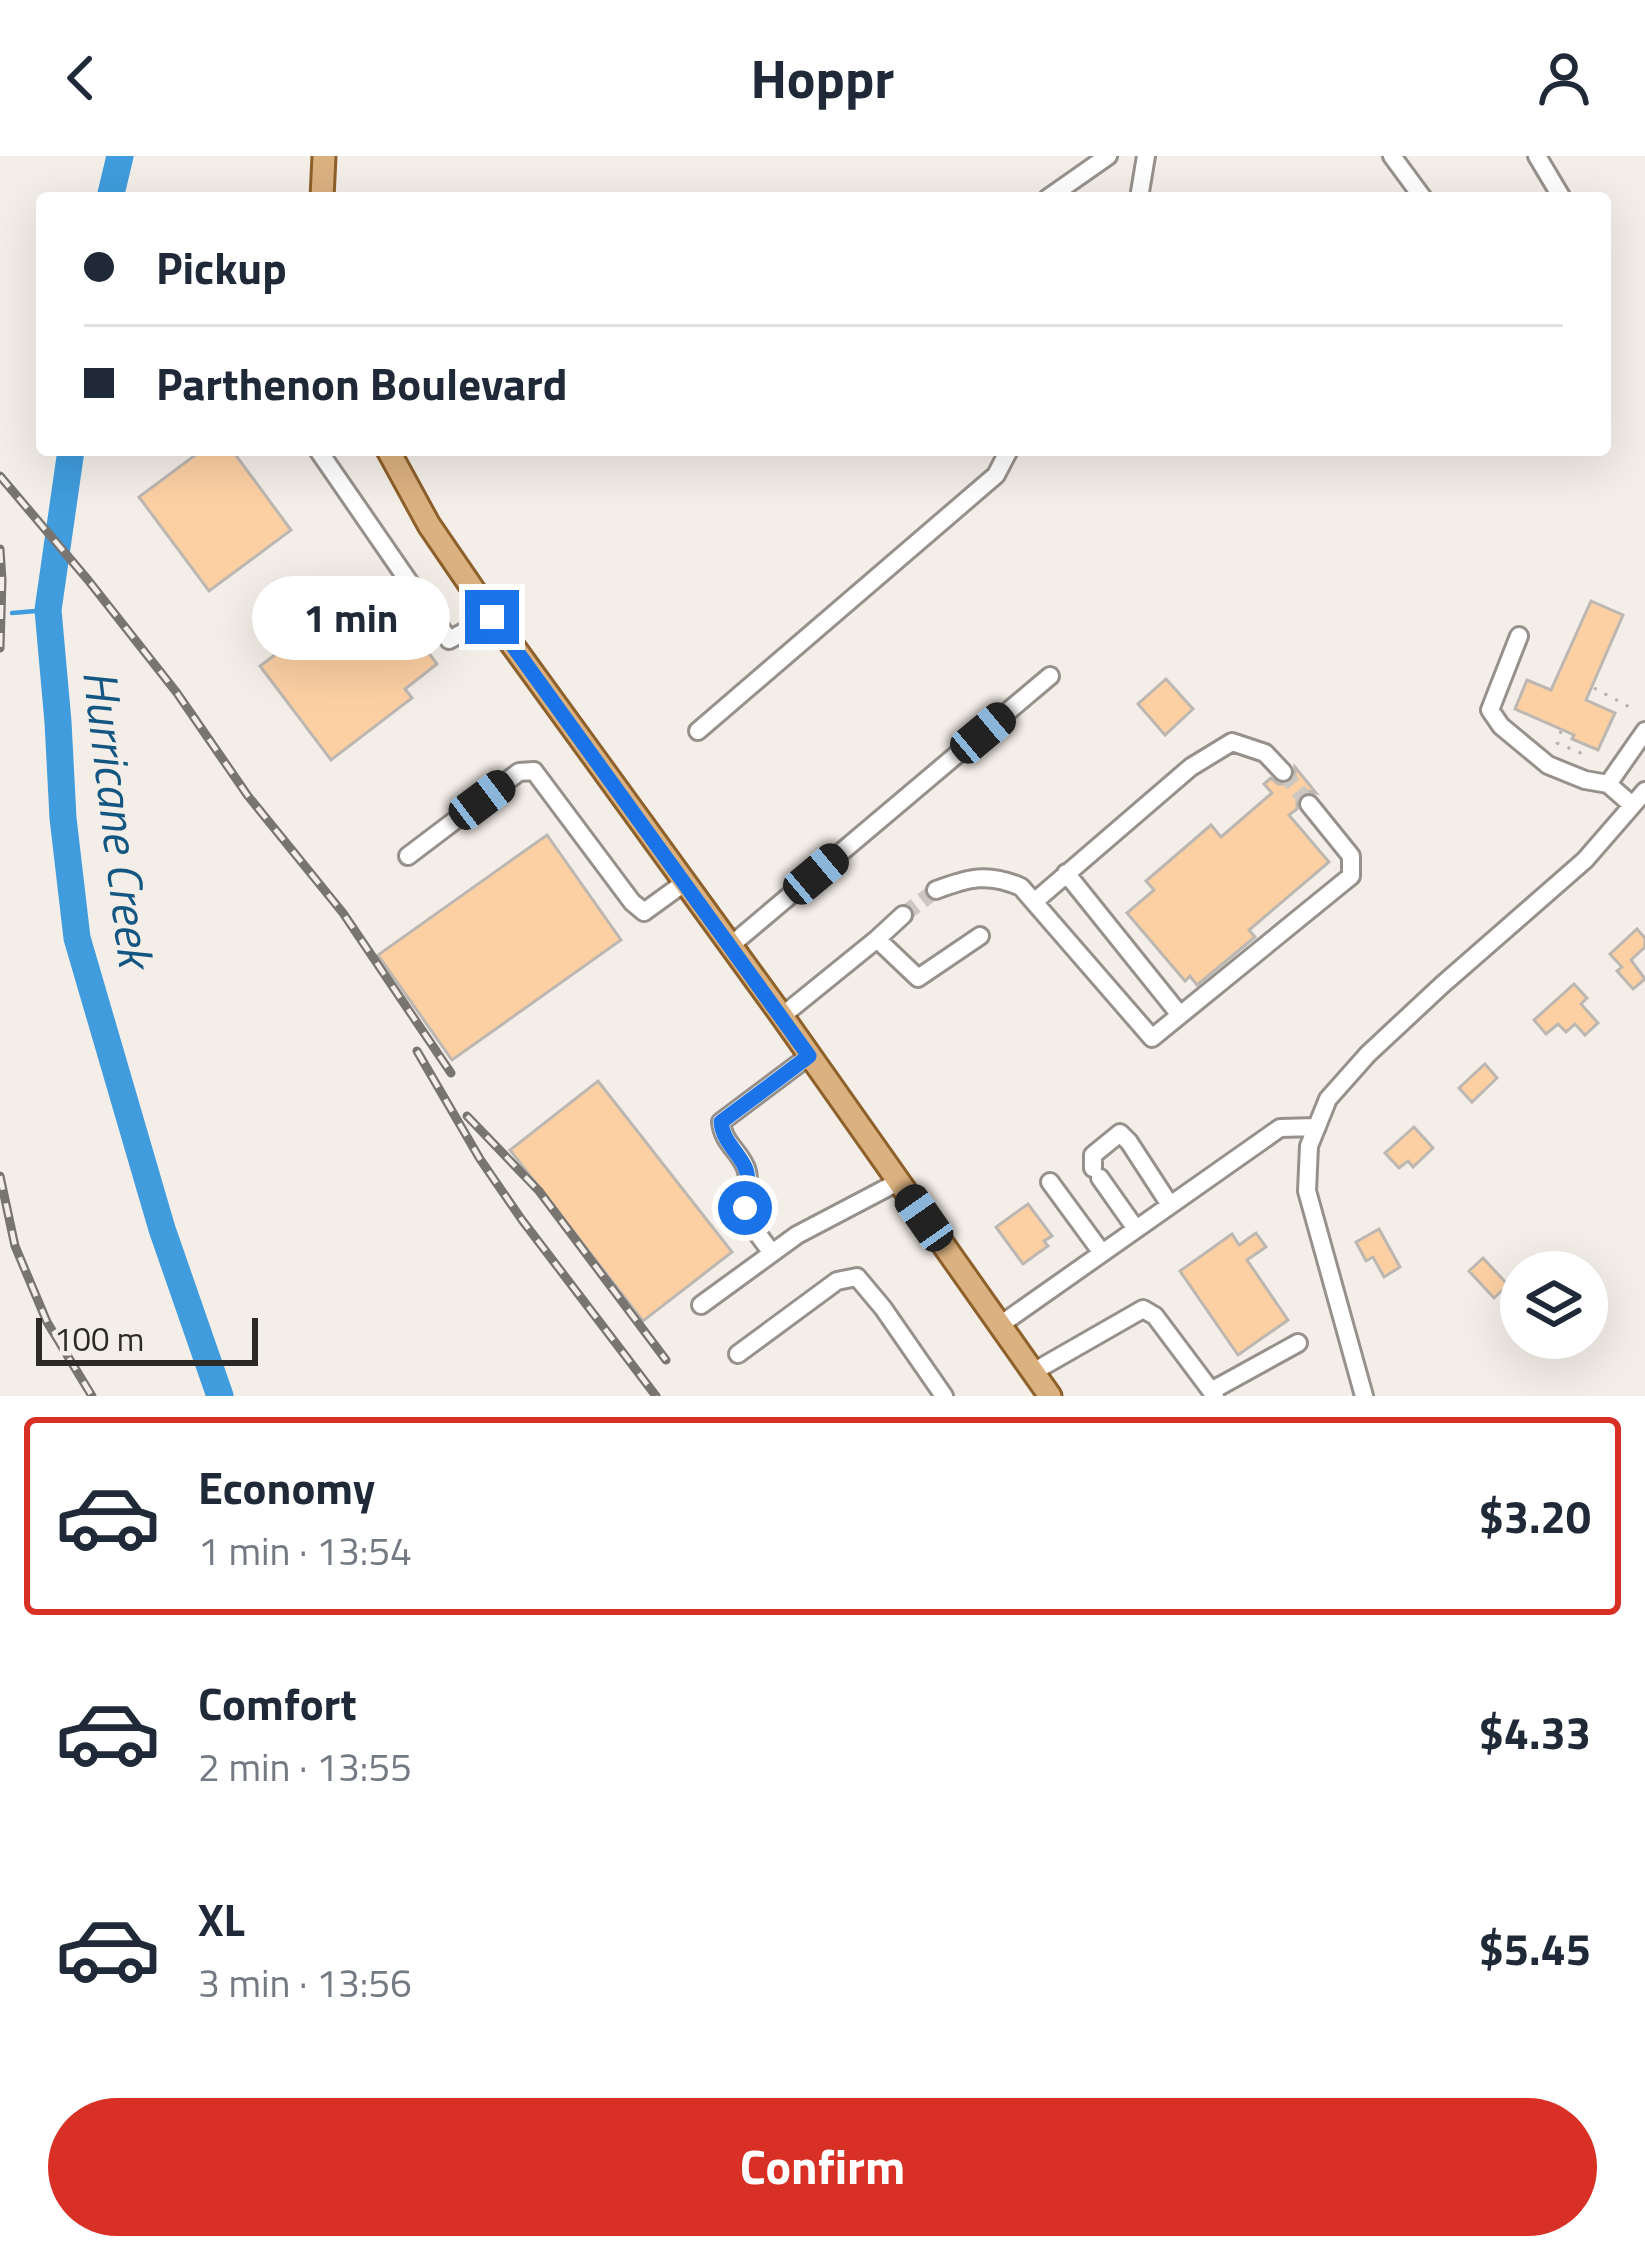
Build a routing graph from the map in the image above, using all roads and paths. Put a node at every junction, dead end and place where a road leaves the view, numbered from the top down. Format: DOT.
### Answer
graph roads {
  1 [pos="324,156"];
  2 [pos="1108,156"];
  3 [pos="1146,156"];
  4 [pos="1393,156"];
  5 [pos="1537,156"];
  6 [pos="322,192"];
  7 [pos="1057,192"];
  8 [pos="1140,192"];
  9 [pos="1419,192"];
  10 [pos="1558,192"];
  11 [pos="322,456"];
  12 [pos="391,456"];
  13 [pos="1006,456"];
  14 [pos="492,617"];
  15 [pos="1519,636"];
  16 [pos="1050,676"];
  17 [pos="1594,688"];
  18 [pos="1635,710"];
  19 [pos="698,730"];
  20 [pos="1562,731"];
  21 [pos="1645,731"];
  22 [pos="1283,772"];
  23 [pos="1574,776"];
  24 [pos="1608,784"];
  25 [pos="1639,798"];
  26 [pos="1310,804"];
  27 [pos="408,856"];
  28 [pos="1066,873"];
  29 [pos="684,883"];
  30 [pos="936,890"];
  31 [pos="1034,902"];
  32 [pos="903,915"];
  33 [pos="980,936"];
  34 [pos="877,939"];
  35 [pos="730,946"];
  36 [pos="1180,1015"];
  37 [pos="782,1016"];
  38 [pos="809,1056"];
  39 [pos="1317,1127"];
  40 [pos="898,1182"];
  41 [pos="1050,1182"];
  42 [pos="1171,1205"];
  43 [pos="1136,1229"];
  44 [pos="772,1252"];
  45 [pos="1102,1253"];
  46 [pos="701,1305"];
  47 [pos="1000,1325"];
  48 [pos="1298,1342"];
  49 [pos="738,1354"];
  50 [pos="1033,1372"];
  51 [pos="1363,1392"];
  52 [pos="1213,1394"];
  53 [pos="944,1396"];
  54 [pos="1050,1396"];
  55 [pos="1342,1396"];
  1 -- 6 [label="main road"];
  2 -- 7 [label="street"];
  3 -- 8 [label="street"];
  4 -- 9 [label="street"];
  5 -- 10 [label="street"];
  11 -- 14 [label="street"];
  12 -- 14 [label="main road"];
  13 -- 19 [label="street"];
  14 -- 29 [label="main road"];
  15 -- 23 [label="street"];
  16 -- 35 [label="street"];
  17 -- 18 [label="path"];
  20 -- 23 [label="path"];
  21 -- 24 [label="street"];
  22 -- 28 [label="street"];
  23 -- 24 [label="street"];
  24 -- 25 [label="street"];
  25 -- 39 [label="street"];
  26 -- 36 [label="street"];
  27 -- 29 [label="street"];
  28 -- 31 [label="street"];
  28 -- 36 [label="street"];
  29 -- 35 [label="main road"];
  30 -- 31 [label="street"];
  31 -- 36 [label="street"];
  32 -- 34 [label="street"];
  33 -- 34 [label="street"];
  34 -- 37 [label="street"];
  35 -- 37 [label="main road"];
  37 -- 38 [label="main road"];
  38 -- 40 [label="main road"];
  38 -- 44 [label="street"];
  39 -- 42 [label="street"];
  39 -- 51 [label="street"];
  40 -- 44 [label="street"];
  40 -- 47 [label="main road"];
  41 -- 45 [label="street"];
  42 -- 43 [label="street"];
  42 -- 43 [label="street"];
  43 -- 45 [label="street"];
  44 -- 46 [label="street"];
  45 -- 47 [label="street"];
  47 -- 50 [label="main road"];
  48 -- 52 [label="street"];
  49 -- 53 [label="street"];
  50 -- 52 [label="street"];
  50 -- 54 [label="main road"];
  51 -- 55 [label="street"];
}
